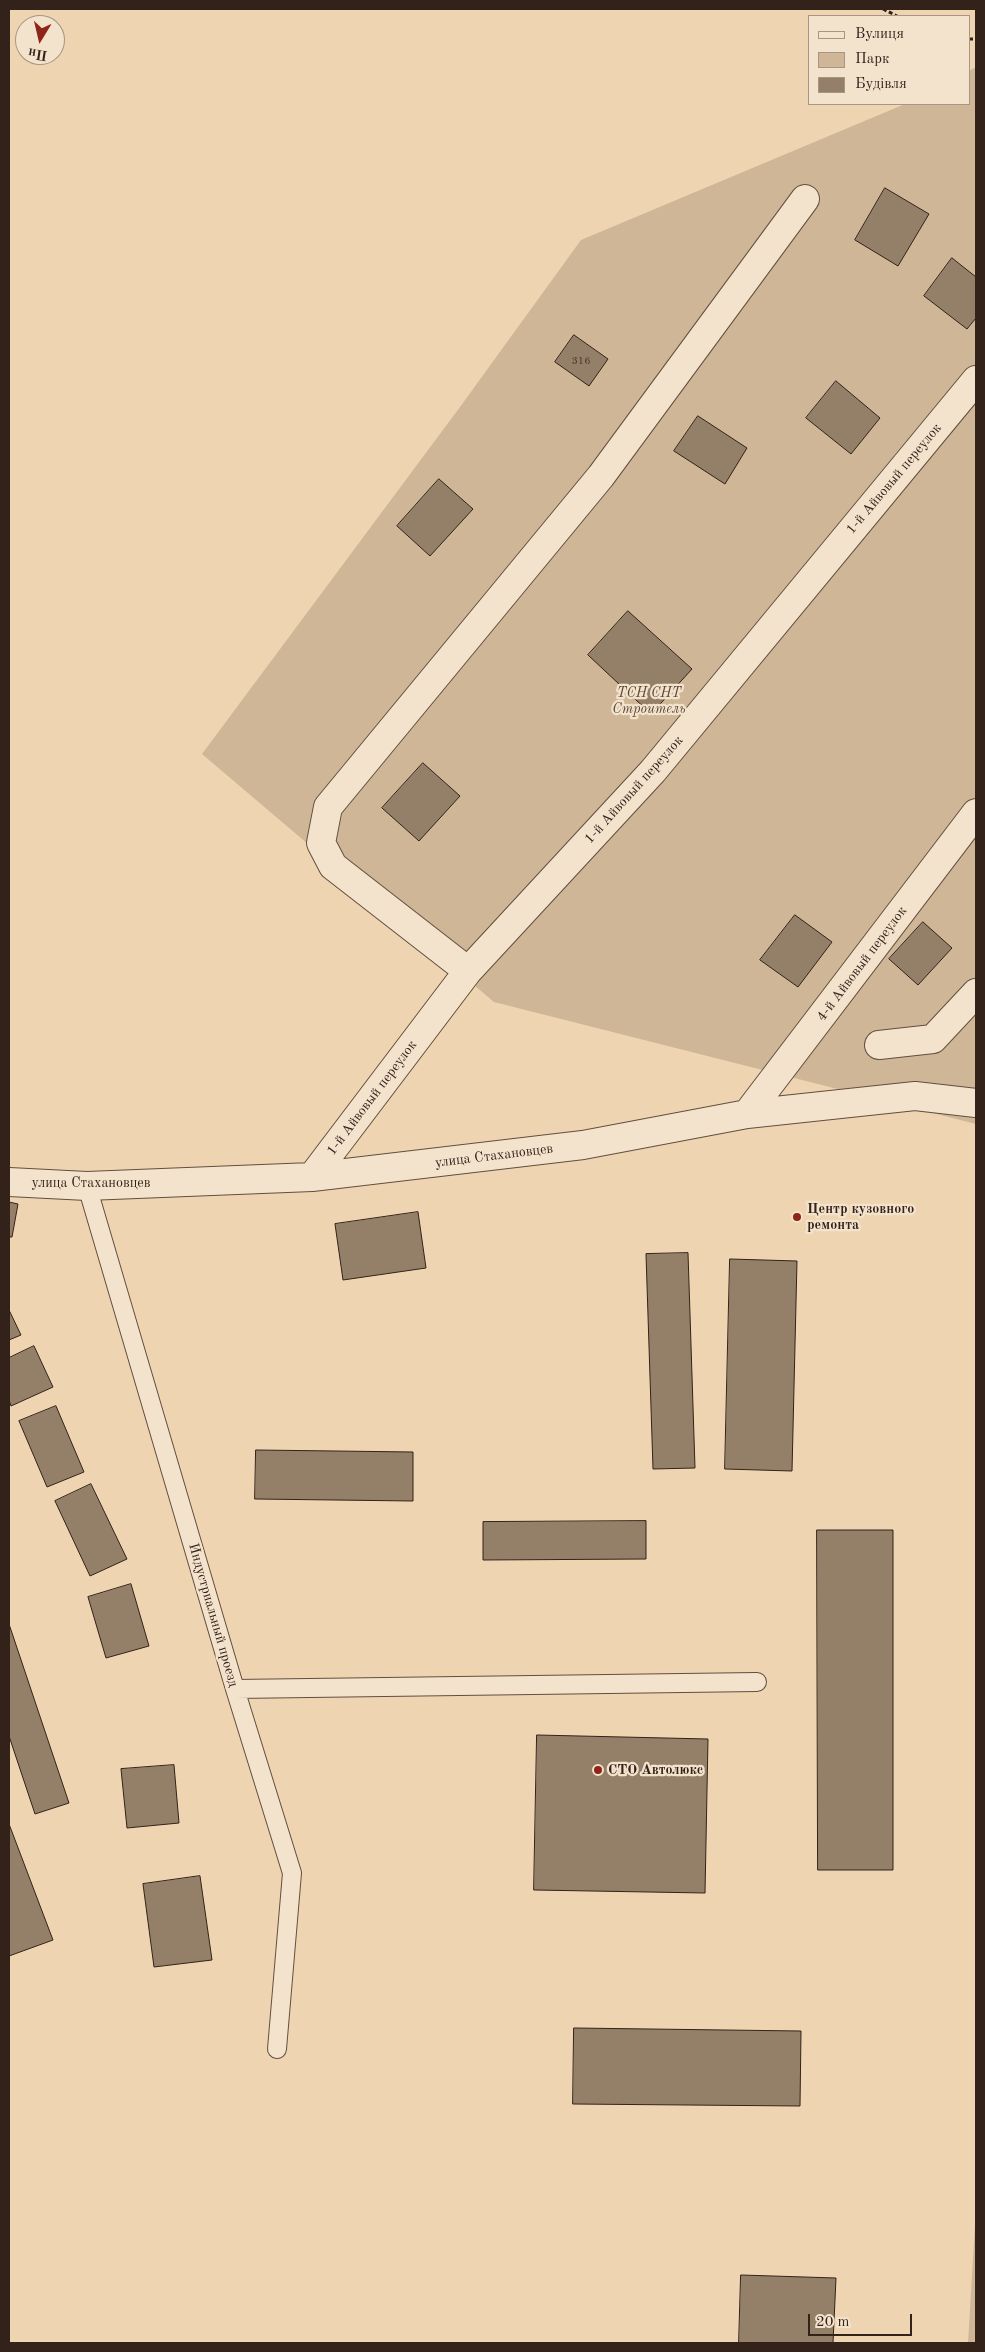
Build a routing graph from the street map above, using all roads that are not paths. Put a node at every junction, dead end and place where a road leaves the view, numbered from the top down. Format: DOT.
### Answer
graph roads {
  1 [pos="805,199"];
  2 [pos="976,380"];
  3 [pos="976,813"];
  4 [pos="468,971"];
  5 [pos="976,993"];
  6 [pos="879,1046"];
  7 [pos="976,1103"];
  8 [pos="747,1114"];
  9 [pos="312,1177"];
  10 [pos="9,1182"];
  11 [pos="87,1186"];
  12 [pos="757,1682"];
  13 [pos="235,1689"];
  14 [pos="278,2049"];
  1 -- 4 [label="street"];
  2 -- 4 [label="street, 1-й Айвовый переулок"];
  3 -- 8 [label="street, 4-й Айвовый переулок"];
  4 -- 9 [label="street, 1-й Айвовый переулок"];
  5 -- 6 [label="street"];
  7 -- 8 [label="street, улица Стахановцев"];
  8 -- 9 [label="street, улица Стахановцев"];
  9 -- 11 [label="street, улица Стахановцев"];
  10 -- 11 [label="street, улица Стахановцев"];
  11 -- 13 [label="lane, Индустриальный проезд"];
  12 -- 13 [label="lane"];
  13 -- 14 [label="lane, Индустриальный проезд"];
}
